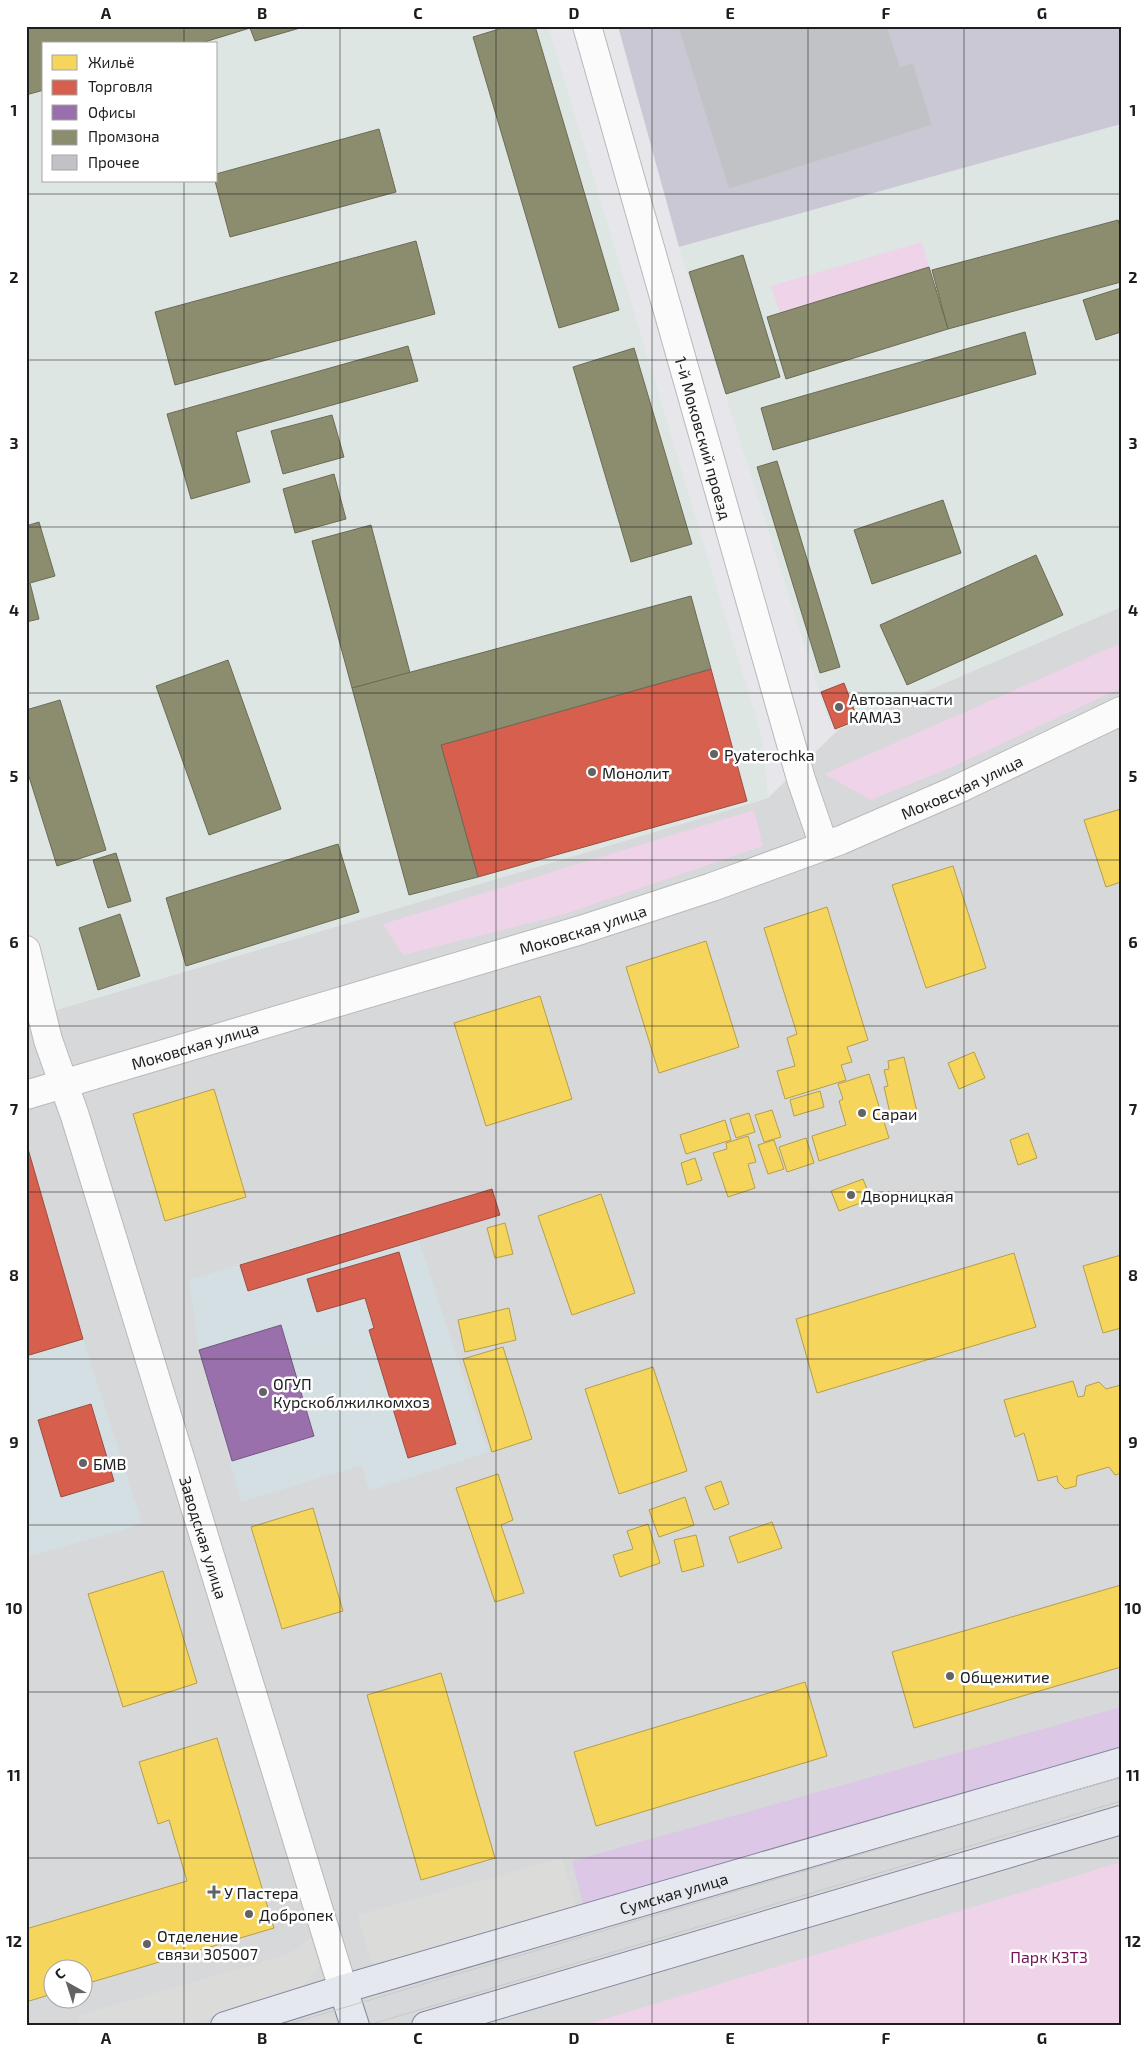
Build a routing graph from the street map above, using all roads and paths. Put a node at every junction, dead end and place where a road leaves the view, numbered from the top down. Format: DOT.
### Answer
graph roads {
  1 [pos="587,26"];
  2 [pos="1121,711"];
  3 [pos="824,846"];
  4 [pos="26,950"];
  5 [pos="63,1085"];
  6 [pos="26,1095"];
  7 [pos="1121,1762"];
  8 [pos="1121,1820"];
  9 [pos="343,1989"];
  10 [pos="225,2026"];
  11 [pos="355,2026"];
  12 [pos="426,2026"];
  1 -- 3 [label="street, 1-й Моковский проезд"];
  2 -- 3 [label="street, Моковская улица"];
  3 -- 5 [label="street, Моковская улица"];
  4 -- 5 [label="street, Заводская улица"];
  5 -- 6 [label="street, Моковская улица"];
  5 -- 9 [label="street, Заводская улица"];
  7 -- 9 [label="main road, Сумская улица"];
  8 -- 12 [label="main road"];
  9 -- 10 [label="main road, Сумская улица"];
  9 -- 11 [label="main road"];
}
